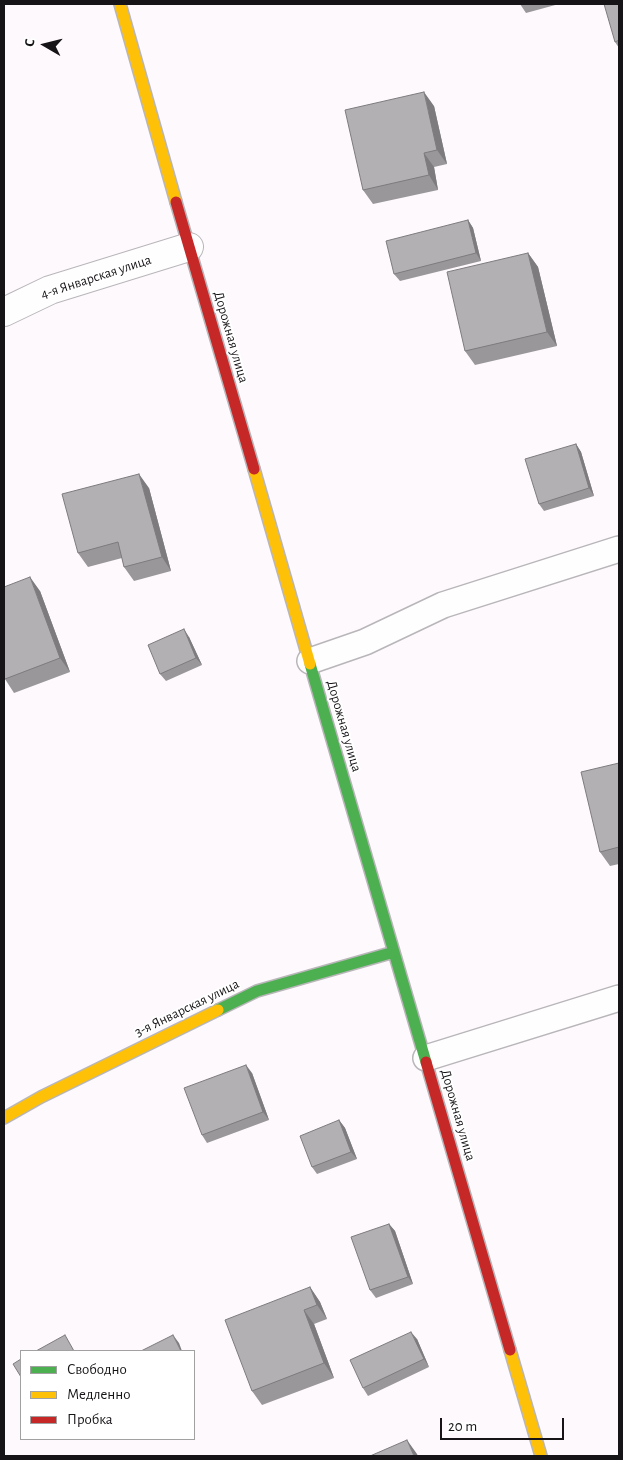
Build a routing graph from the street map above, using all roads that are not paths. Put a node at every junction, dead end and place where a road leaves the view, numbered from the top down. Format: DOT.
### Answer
graph roads {
  1 [pos="120,4"];
  2 [pos="189,247"];
  3 [pos="4,312"];
  4 [pos="619,549"];
  5 [pos="310,661"];
  6 [pos="394,952"];
  7 [pos="619,998"];
  8 [pos="426,1058"];
  9 [pos="4,1118"];
  10 [pos="541,1456"];
  1 -- 2 [label="street, Дорожная улица"];
  2 -- 3 [label="street, 4-я Январская улица"];
  2 -- 5 [label="street, Дорожная улица"];
  4 -- 5 [label="lane"];
  5 -- 6 [label="street, Дорожная улица"];
  6 -- 8 [label="street, Дорожная улица"];
  6 -- 9 [label="street, 3-я Январская улица"];
  7 -- 8 [label="lane"];
  8 -- 10 [label="street, Дорожная улица"];
}
